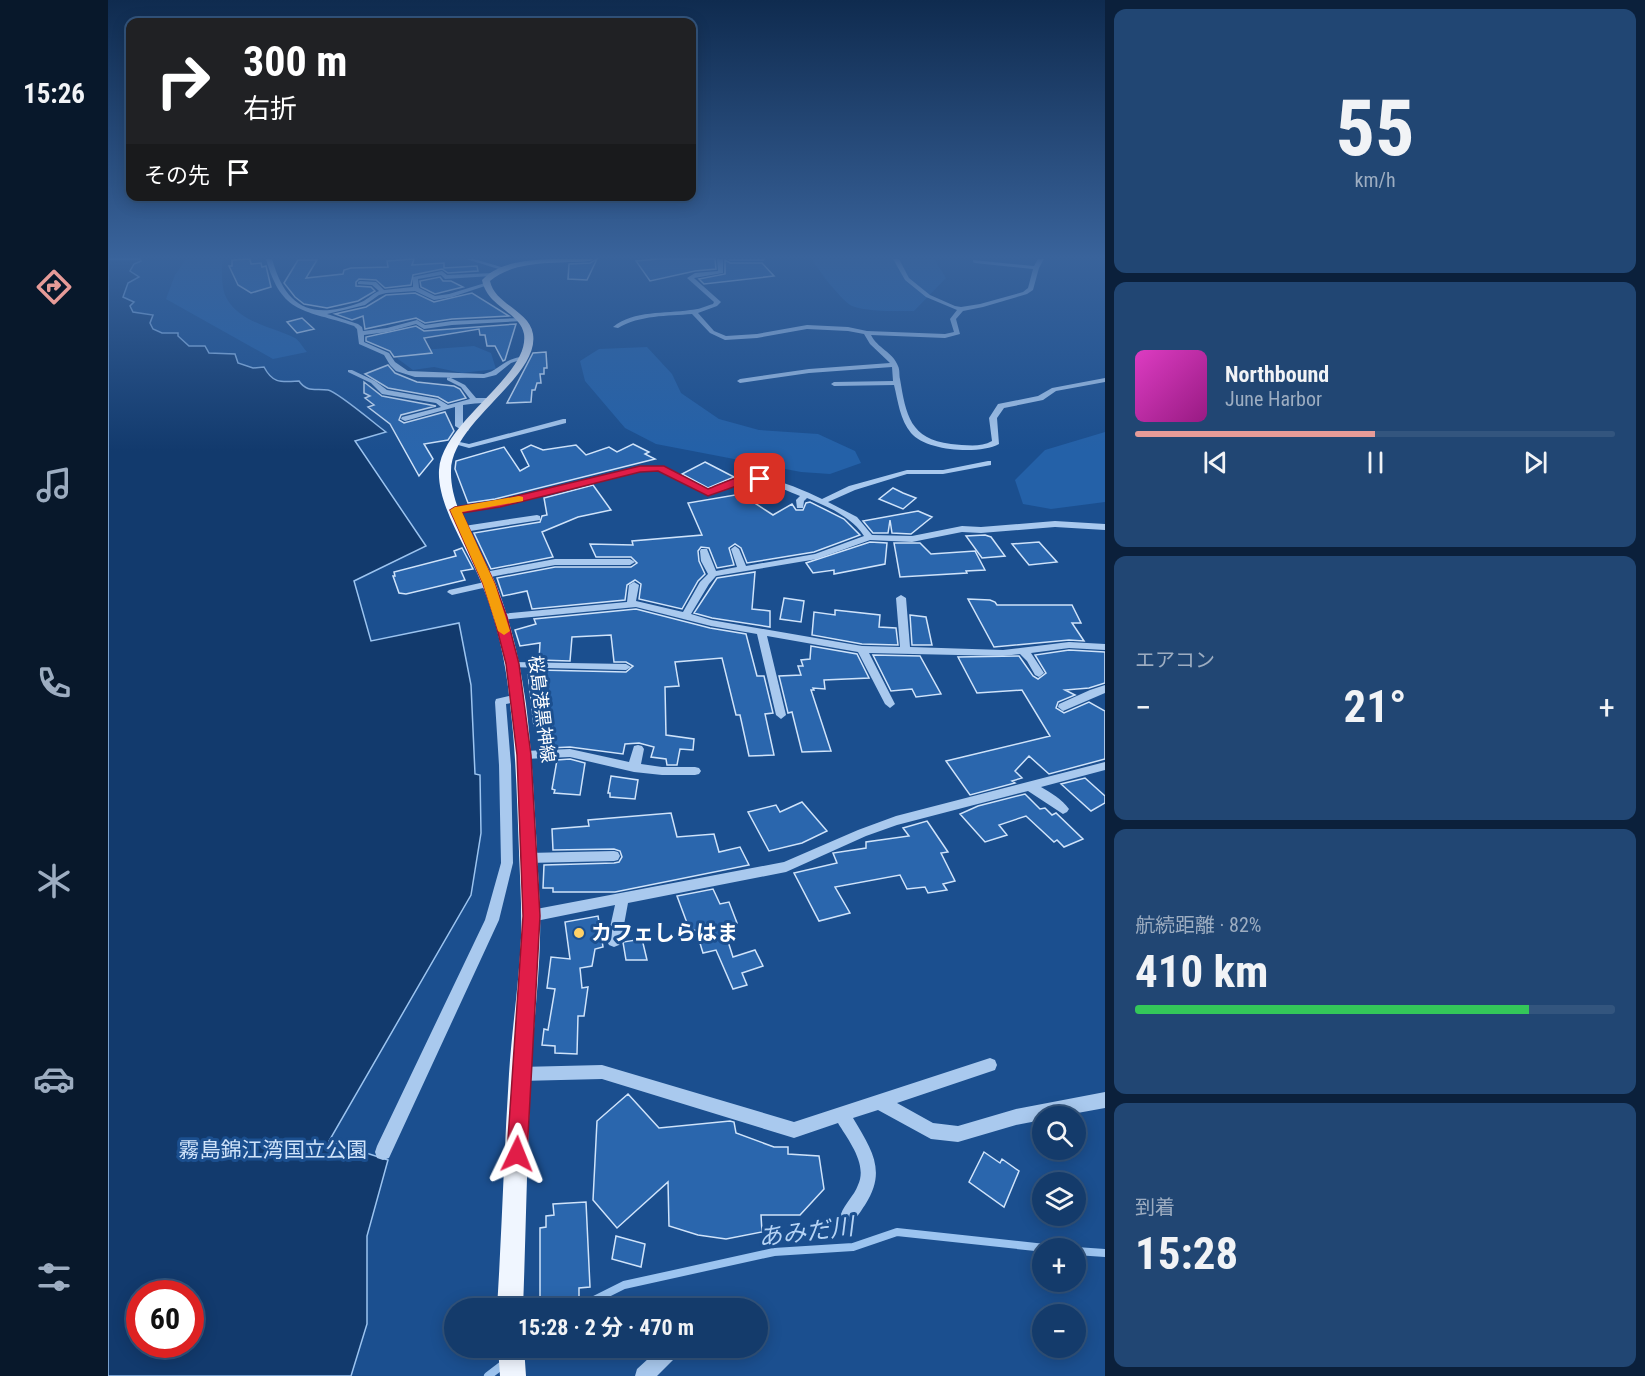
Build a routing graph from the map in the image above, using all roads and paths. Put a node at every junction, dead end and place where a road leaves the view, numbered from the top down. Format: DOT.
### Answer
graph roads {
  1 [pos="350,323"];
  2 [pos="412,323"];
  3 [pos="419,323"];
  4 [pos="451,323"];
  5 [pos="523,323"];
  6 [pos="621,323"];
  7 [pos="704,323"];
  8 [pos="955,323"];
  9 [pos="616,327"];
  10 [pos="361,333"];
  11 [pos="867,333"];
  12 [pos="520,359"];
  13 [pos="894,365"];
  14 [pos="350,371"];
  15 [pos="426,375"];
  16 [pos="1105,380"];
  17 [pos="740,381"];
  18 [pos="898,383"];
  19 [pos="834,384"];
  20 [pos="482,400"];
  21 [pos="459,404"];
  22 [pos="446,407"];
  23 [pos="405,418"];
  24 [pos="563,421"];
  25 [pos="465,430"];
  26 [pos="455,443"];
  27 [pos="970,448"];
  28 [pos="993,453"];
  29 [pos="988,463"];
  30 [pos="805,496"];
  31 [pos="821,502"];
  32 [pos="800,506"];
  33 [pos="455,510"];
  34 [pos="537,518"];
  35 [pos="1105,527"];
  36 [pos="464,529"];
  37 [pos="869,537"];
  38 [pos="735,549"];
  39 [pos="704,551"];
  40 [pos="630,562"];
  41 [pos="742,568"];
  42 [pos="713,574"];
  43 [pos="487,579"];
  44 [pos="634,585"];
  45 [pos="452,592"];
  46 [pos="901,598"];
  47 [pos="631,605"];
  48 [pos="685,616"];
  49 [pos="501,617"];
  50 [pos="761,631"];
  51 [pos="973,640"];
  52 [pos="1105,647"];
  53 [pos="861,649"];
  54 [pos="905,650"];
  55 [pos="1022,650"];
  56 [pos="977,653"];
  57 [pos="512,664"];
  58 [pos="626,667"];
  59 [pos="1039,673"];
  60 [pos="1105,689"];
  61 [pos="517,698"];
  62 [pos="890,704"];
  63 [pos="1063,707"];
  64 [pos="780,715"];
  65 [pos="638,749"];
  66 [pos="524,755"];
  67 [pos="1105,766"];
  68 [pos="634,768"];
  69 [pos="695,771"];
  70 [pos="1029,786"];
  71 [pos="1063,809"];
  72 [pos="614,856"];
  73 [pos="528,858"];
  74 [pos="621,899"];
  75 [pos="531,916"];
  76 [pos="614,941"];
  77 [pos="990,1065"];
  78 [pos="520,1074"];
  79 [pos="1105,1100"];
  80 [pos="880,1102"];
  81 [pos="842,1114"];
  82 [pos="383,1152"];
  83 [pos="849,1214"];
  84 [pos="510,1298"];
  85 [pos="512,1358"];
  86 [pos="663,1358"];
  87 [pos="513,1376"];
  88 [pos="644,1376"];
  1 -- 10 [label="street"];
  2 -- 10 [label="street"];
  3 -- 4 [label="street"];
  5 -- 12 [label="main road, 桜島港黒神線"];
  6 -- 9 [label="street"];
  7 -- 11 [label="street"];
  8 -- 11 [label="street"];
  10 -- 15 [label="street"];
  11 -- 13 [label="street"];
  12 -- 15 [label="street"];
  12 -- 20 [label="main road, 桜島港黒神線"];
  13 -- 17 [label="street"];
  13 -- 18 [label="street"];
  14 -- 22 [label="street"];
  15 -- 20 [label="street"];
  16 -- 27 [label="street"];
  18 -- 19 [label="street"];
  18 -- 27 [label="street"];
  20 -- 21 [label="street"];
  20 -- 25 [label="main road, 桜島港黒神線"];
  21 -- 22 [label="street"];
  21 -- 25 [label="street"];
  22 -- 23 [label="street"];
  24 -- 26 [label="street"];
  25 -- 26 [label="main road, 桜島港黒神線"];
  26 -- 33 [label="main road, 桜島港黒神線"];
  27 -- 28 [label="street"];
  29 -- 31 [label="street"];
  30 -- 31 [label="street"];
  30 -- 32 [label="street"];
  30 -- 33 [label="street"];
  31 -- 37 [label="street"];
  33 -- 36 [label="main road, 桜島港黒神線"];
  34 -- 36 [label="street"];
  35 -- 37 [label="street"];
  36 -- 43 [label="main road, 桜島港黒神線"];
  37 -- 41 [label="street"];
  38 -- 41 [label="street"];
  39 -- 42 [label="street"];
  40 -- 43 [label="street"];
  41 -- 42 [label="street"];
  42 -- 48 [label="street"];
  43 -- 45 [label="street"];
  43 -- 49 [label="main road, 桜島港黒神線"];
  44 -- 47 [label="street"];
  46 -- 54 [label="street"];
  47 -- 48 [label="street"];
  47 -- 49 [label="street"];
  48 -- 50 [label="street"];
  49 -- 57 [label="main road, 桜島港黒神線"];
  50 -- 53 [label="street"];
  50 -- 64 [label="street"];
  51 -- 56 [label="street"];
  52 -- 55 [label="street"];
  53 -- 54 [label="street"];
  53 -- 62 [label="street"];
  54 -- 56 [label="street"];
  55 -- 56 [label="street"];
  55 -- 59 [label="street"];
  57 -- 58 [label="street"];
  57 -- 61 [label="main road, 桜島港黒神線"];
  60 -- 63 [label="street"];
  61 -- 66 [label="main road, 桜島港黒神線"];
  61 -- 82 [label="street"];
  65 -- 68 [label="street"];
  66 -- 68 [label="street"];
  66 -- 73 [label="main road, 桜島港黒神線"];
  67 -- 70 [label="street"];
  68 -- 69 [label="street"];
  70 -- 71 [label="street"];
  70 -- 74 [label="street"];
  72 -- 73 [label="street"];
  73 -- 75 [label="main road, 桜島港黒神線"];
  74 -- 75 [label="street"];
  74 -- 76 [label="street"];
  75 -- 78 [label="main road, 桜島港黒神線"];
  77 -- 80 [label="street"];
  78 -- 81 [label="street"];
  78 -- 84 [label="main road, 桜島港黒神線"];
  79 -- 80 [label="street"];
  80 -- 81 [label="street"];
  81 -- 83 [label="street"];
  85 -- 87 [label="main road"];
  86 -- 88 [label="street"];
}
